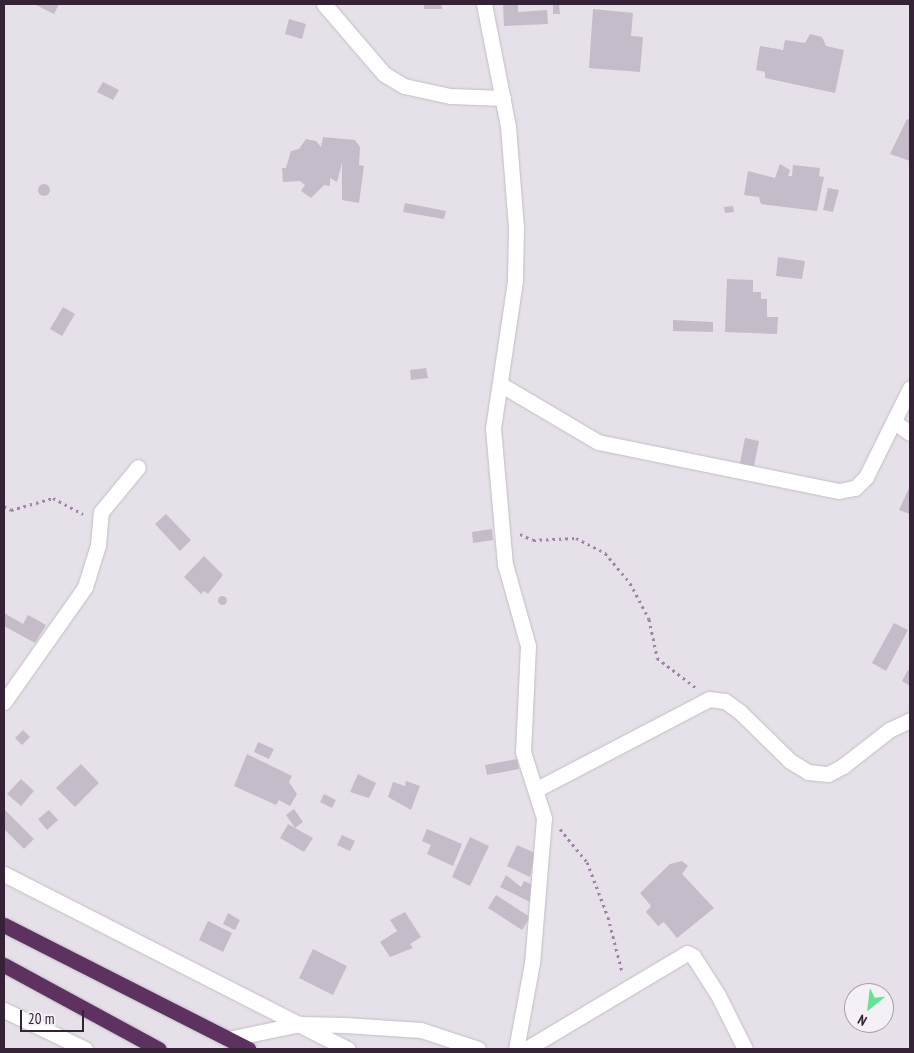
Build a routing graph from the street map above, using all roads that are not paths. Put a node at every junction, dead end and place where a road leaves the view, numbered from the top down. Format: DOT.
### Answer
graph roads {
  1 [pos="324,4"];
  2 [pos="484,4"];
  3 [pos="503,98"];
  4 [pos="500,384"];
  5 [pos="910,388"];
  6 [pos="896,423"];
  7 [pos="910,433"];
  8 [pos="138,467"];
  9 [pos="4,702"];
  10 [pos="910,720"];
  11 [pos="537,789"];
  12 [pos="4,874"];
  13 [pos="4,926"];
  14 [pos="4,965"];
  15 [pos="4,1010"];
  16 [pos="300,1024"];
  17 [pos="228,1039"];
  18 [pos="85,1049"];
  19 [pos="159,1049"];
  20 [pos="248,1049"];
  21 [pos="348,1049"];
  22 [pos="478,1049"];
  23 [pos="516,1049"];
  24 [pos="526,1049"];
  25 [pos="745,1049"];
  1 -- 3 [label="street"];
  2 -- 3 [label="street"];
  3 -- 4 [label="street"];
  4 -- 6 [label="street"];
  4 -- 11 [label="street"];
  5 -- 6 [label="street"];
  6 -- 7 [label="street"];
  8 -- 9 [label="street"];
  10 -- 11 [label="street"];
  11 -- 23 [label="street"];
  12 -- 16 [label="street"];
  13 -- 17 [label="highway"];
  14 -- 19 [label="highway"];
  15 -- 18 [label="street"];
  16 -- 17 [label="street"];
  16 -- 21 [label="street"];
  16 -- 22 [label="street"];
  17 -- 20 [label="highway"];
  24 -- 25 [label="street"];
}
